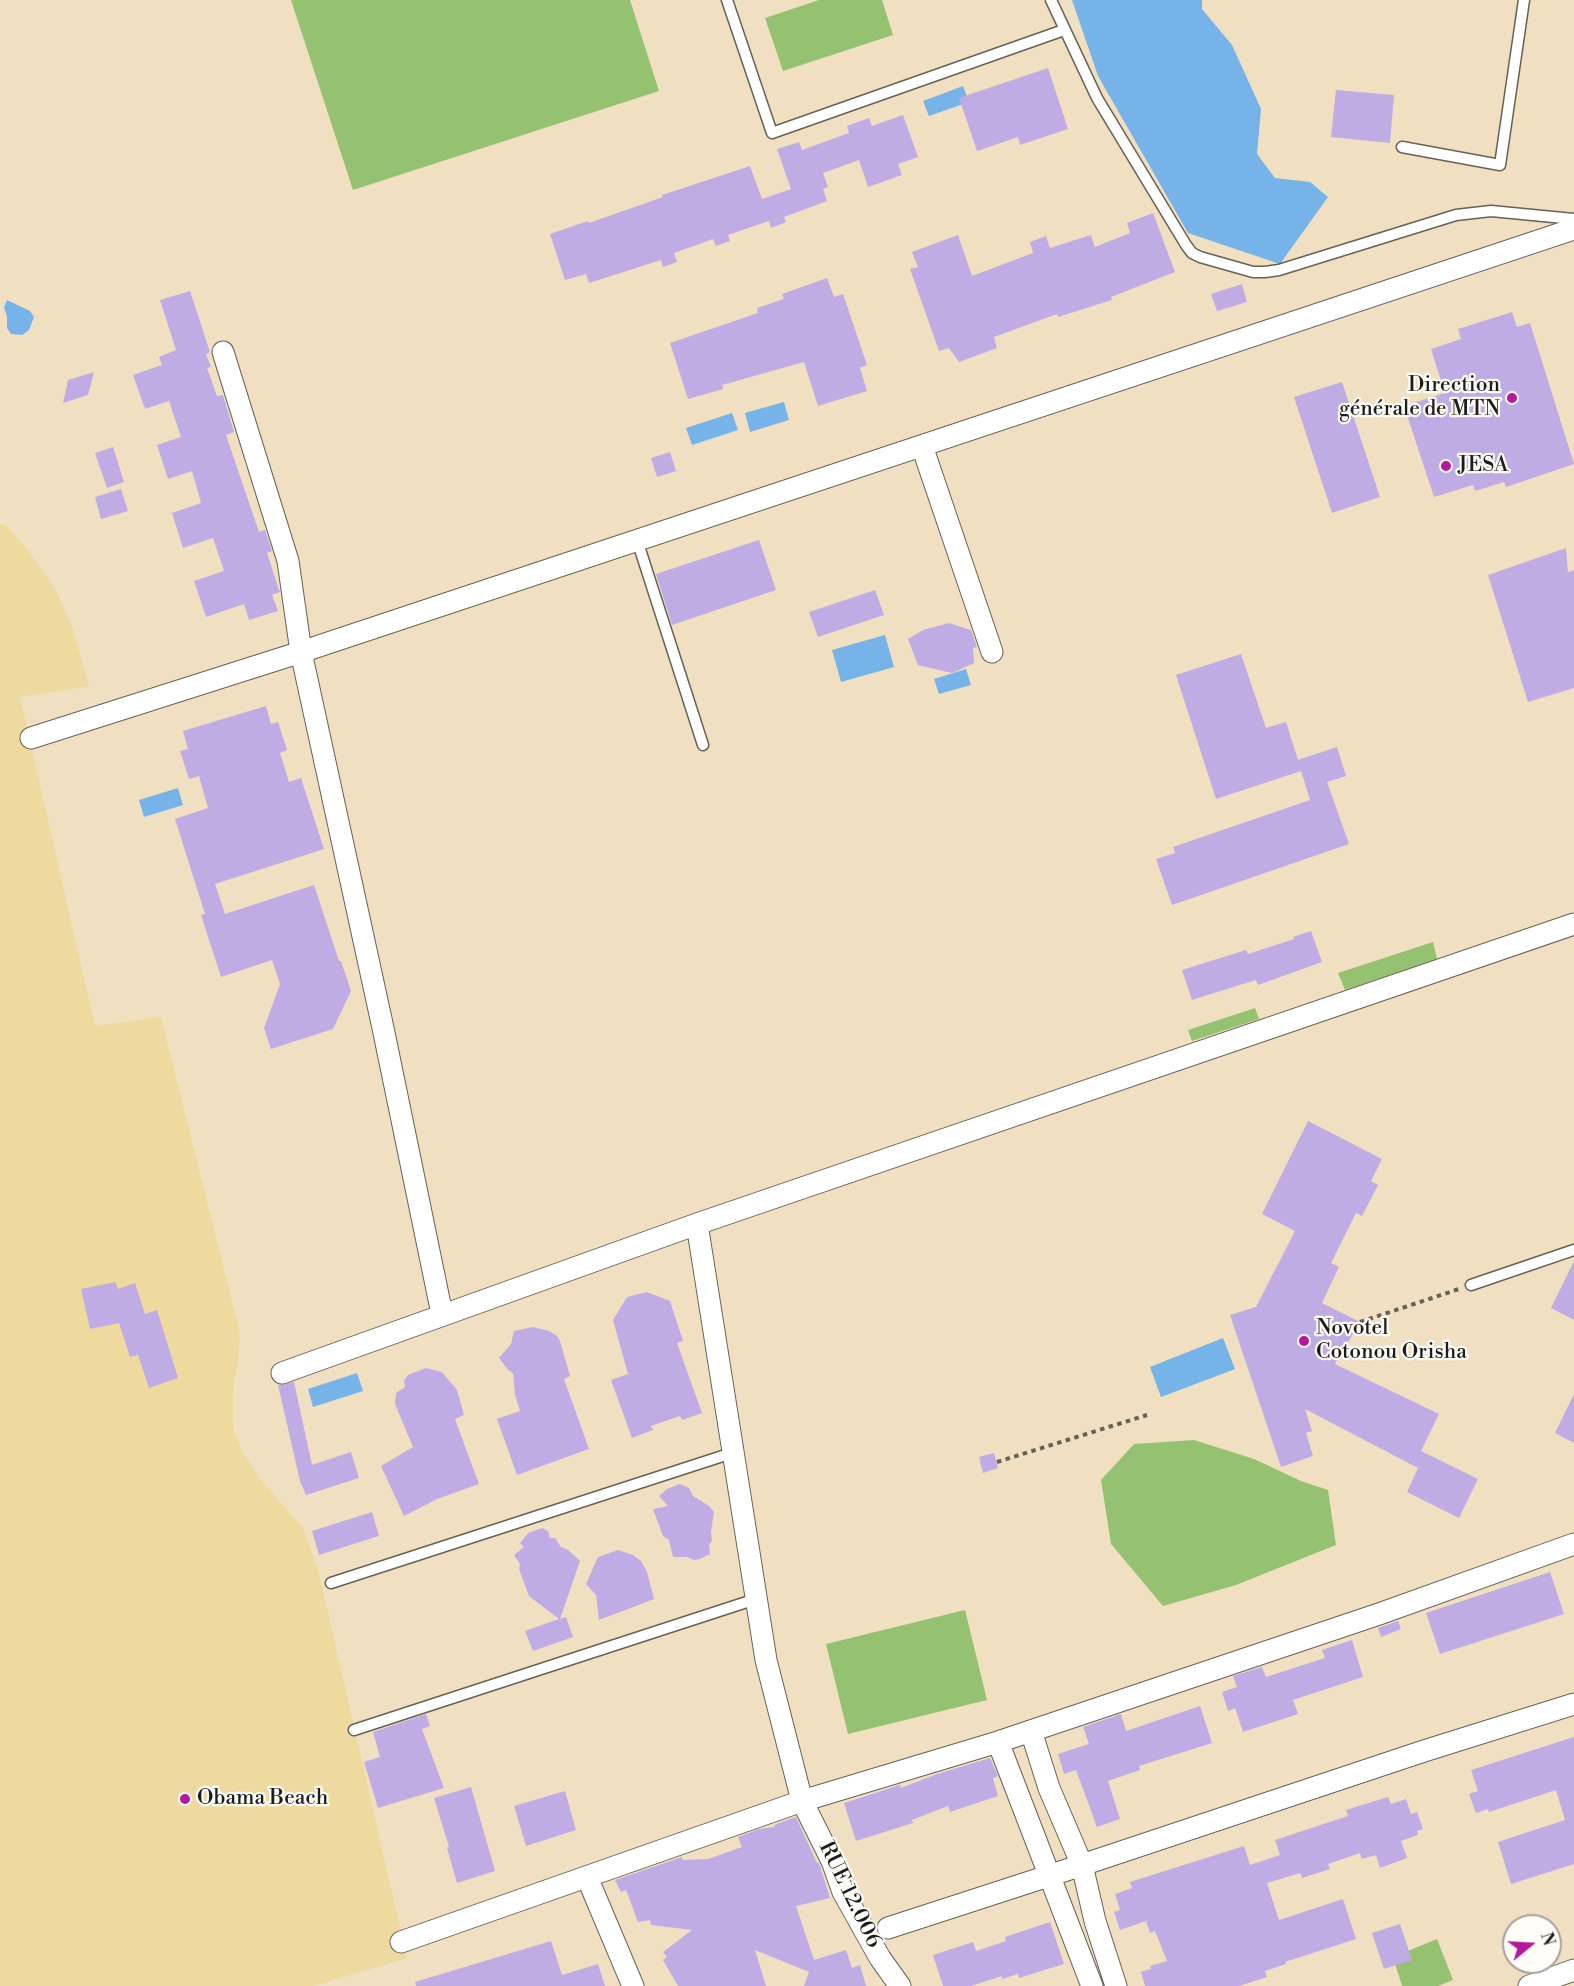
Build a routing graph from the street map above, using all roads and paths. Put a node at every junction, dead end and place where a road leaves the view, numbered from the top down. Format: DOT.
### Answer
graph roads {
  1 [pos="727,0"];
  2 [pos="1051,0"];
  3 [pos="1524,0"];
  4 [pos="1064,30"];
  5 [pos="1402,147"];
  6 [pos="1574,219"];
  7 [pos="1574,229"];
  8 [pos="223,352"];
  9 [pos="921,446"];
  10 [pos="637,540"];
  11 [pos="301,652"];
  12 [pos="992,652"];
  13 [pos="31,738"];
  14 [pos="703,745"];
  15 [pos="1574,924"];
  16 [pos="697,1224"];
  17 [pos="1574,1250"];
  18 [pos="1471,1285"];
  19 [pos="442,1314"];
  20 [pos="1360,1322"];
  21 [pos="282,1373"];
  22 [pos="1147,1415"];
  23 [pos="732,1453"];
  24 [pos="997,1462"];
  25 [pos="1574,1544"];
  26 [pos="331,1583"];
  27 [pos="756,1599"];
  28 [pos="1574,1704"];
  29 [pos="354,1730"];
  30 [pos="1031,1731"];
  31 [pos="998,1742"];
  32 [pos="802,1802"];
  33 [pos="1082,1865"];
  34 [pos="1049,1876"];
  35 [pos="587,1877"];
  36 [pos="888,1928"];
  37 [pos="401,1942"];
  38 [pos="1574,1970"];
  39 [pos="633,1986"];
  40 [pos="900,1986"];
  41 [pos="1092,1986"];
  42 [pos="1116,1986"];
  43 [pos="1529,1986"];
  1 -- 4 [label="lane"];
  2 -- 4 [label="lane"];
  3 -- 5 [label="lane"];
  4 -- 6 [label="lane"];
  7 -- 9 [label="street"];
  8 -- 11 [label="street"];
  9 -- 10 [label="street"];
  9 -- 12 [label="street"];
  10 -- 11 [label="street"];
  10 -- 14 [label="lane"];
  11 -- 13 [label="street"];
  11 -- 19 [label="street"];
  15 -- 16 [label="street"];
  16 -- 19 [label="street"];
  16 -- 23 [label="street, RUE 12.006"];
  17 -- 18 [label="lane"];
  18 -- 20 [label="path"];
  19 -- 21 [label="street"];
  22 -- 24 [label="path"];
  23 -- 26 [label="lane"];
  23 -- 27 [label="street, RUE 12.006"];
  25 -- 30 [label="street"];
  27 -- 29 [label="lane"];
  27 -- 32 [label="street, RUE 12.006"];
  28 -- 33 [label="street"];
  30 -- 31 [label="street"];
  30 -- 33 [label="street"];
  31 -- 32 [label="street"];
  31 -- 34 [label="street"];
  32 -- 35 [label="street"];
  32 -- 40 [label="street, RUE 12.006"];
  33 -- 34 [label="street"];
  33 -- 42 [label="street"];
  34 -- 36 [label="street"];
  34 -- 41 [label="street"];
  35 -- 37 [label="street"];
  35 -- 39 [label="street"];
  38 -- 43 [label="street"];
}
